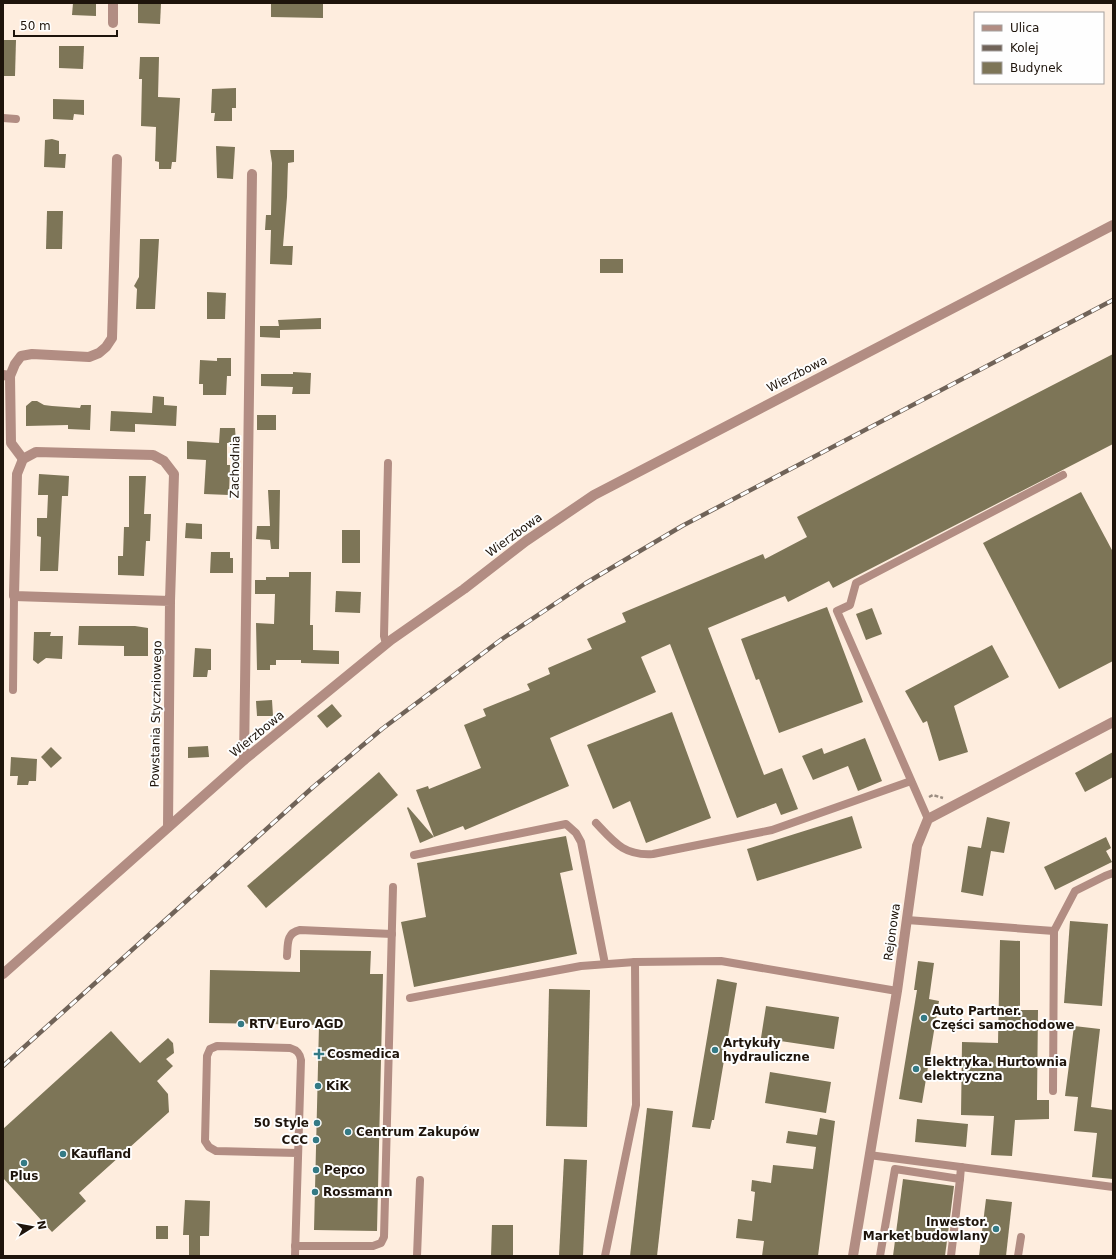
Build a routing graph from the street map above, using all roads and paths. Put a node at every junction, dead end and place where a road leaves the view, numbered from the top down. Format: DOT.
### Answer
graph roads {
  1 [pos="113,3"];
  2 [pos="113,23"];
  3 [pos="3,118"];
  4 [pos="16,119"];
  5 [pos="117,159"];
  6 [pos="252,174"];
  7 [pos="1113,225"];
  8 [pos="7,376"];
  9 [pos="23,459"];
  10 [pos="388,463"];
  11 [pos="1063,475"];
  12 [pos="14,596"];
  13 [pos="170,601"];
  14 [pos="386,644"];
  15 [pos="12,690"];
  16 [pos="1113,722"];
  17 [pos="244,760"];
  18 [pos="912,781"];
  19 [pos="928,819"];
  20 [pos="596,823"];
  21 [pos="168,827"];
  22 [pos="414,855"];
  23 [pos="1113,874"];
  24 [pos="393,887"];
  25 [pos="907,920"];
  26 [pos="1054,931"];
  27 [pos="392,934"];
  28 [pos="287,956"];
  29 [pos="634,962"];
  30 [pos="605,964"];
  31 [pos="3,974"];
  32 [pos="897,991"];
  33 [pos="410,998"];
  34 [pos="1053,1091"];
  35 [pos="298,1153"];
  36 [pos="869,1155"];
  37 [pos="961,1167"];
  38 [pos="960,1179"];
  39 [pos="420,1180"];
  40 [pos="1113,1187"];
  41 [pos="1021,1237"];
  42 [pos="295,1246"];
  43 [pos="295,1256"];
  44 [pos="417,1256"];
  45 [pos="605,1256"];
  46 [pos="853,1256"];
  47 [pos="880,1256"];
  48 [pos="951,1256"];
  49 [pos="1018,1256"];
  1 -- 2 [label="street"];
  3 -- 4 [label="lane"];
  5 -- 8 [label="street"];
  6 -- 17 [label="street, Zachodnia"];
  7 -- 14 [label="street, Wierzbowa"];
  8 -- 9 [label="street"];
  9 -- 12 [label="street"];
  9 -- 13 [label="street, Powstania Styczniowego"];
  10 -- 14 [label="lane"];
  11 -- 18 [label="lane"];
  12 -- 13 [label="street"];
  12 -- 15 [label="lane"];
  13 -- 21 [label="street, Powstania Styczniowego"];
  14 -- 17 [label="street, Wierzbowa"];
  16 -- 19 [label="street"];
  17 -- 21 [label="street, Wierzbowa"];
  18 -- 19 [label="lane"];
  18 -- 20 [label="lane"];
  19 -- 25 [label="street, Rejonowa"];
  21 -- 31 [label="street, Wierzbowa"];
  22 -- 30 [label="lane"];
  23 -- 26 [label="lane"];
  24 -- 27 [label="lane"];
  25 -- 26 [label="lane"];
  25 -- 32 [label="street, Rejonowa"];
  26 -- 34 [label="lane"];
  27 -- 28 [label="lane"];
  27 -- 42 [label="lane"];
  29 -- 30 [label="lane"];
  29 -- 32 [label="lane"];
  29 -- 45 [label="lane"];
  30 -- 33 [label="lane"];
  32 -- 36 [label="street, Rejonowa"];
  35 -- 35 [label="lane"];
  35 -- 42 [label="lane"];
  36 -- 37 [label="lane"];
  36 -- 46 [label="street, Rejonowa"];
  37 -- 38 [label="lane"];
  37 -- 40 [label="lane"];
  38 -- 47 [label="lane"];
  38 -- 48 [label="lane"];
  39 -- 44 [label="lane"];
  41 -- 49 [label="lane"];
  42 -- 43 [label="lane"];
}
